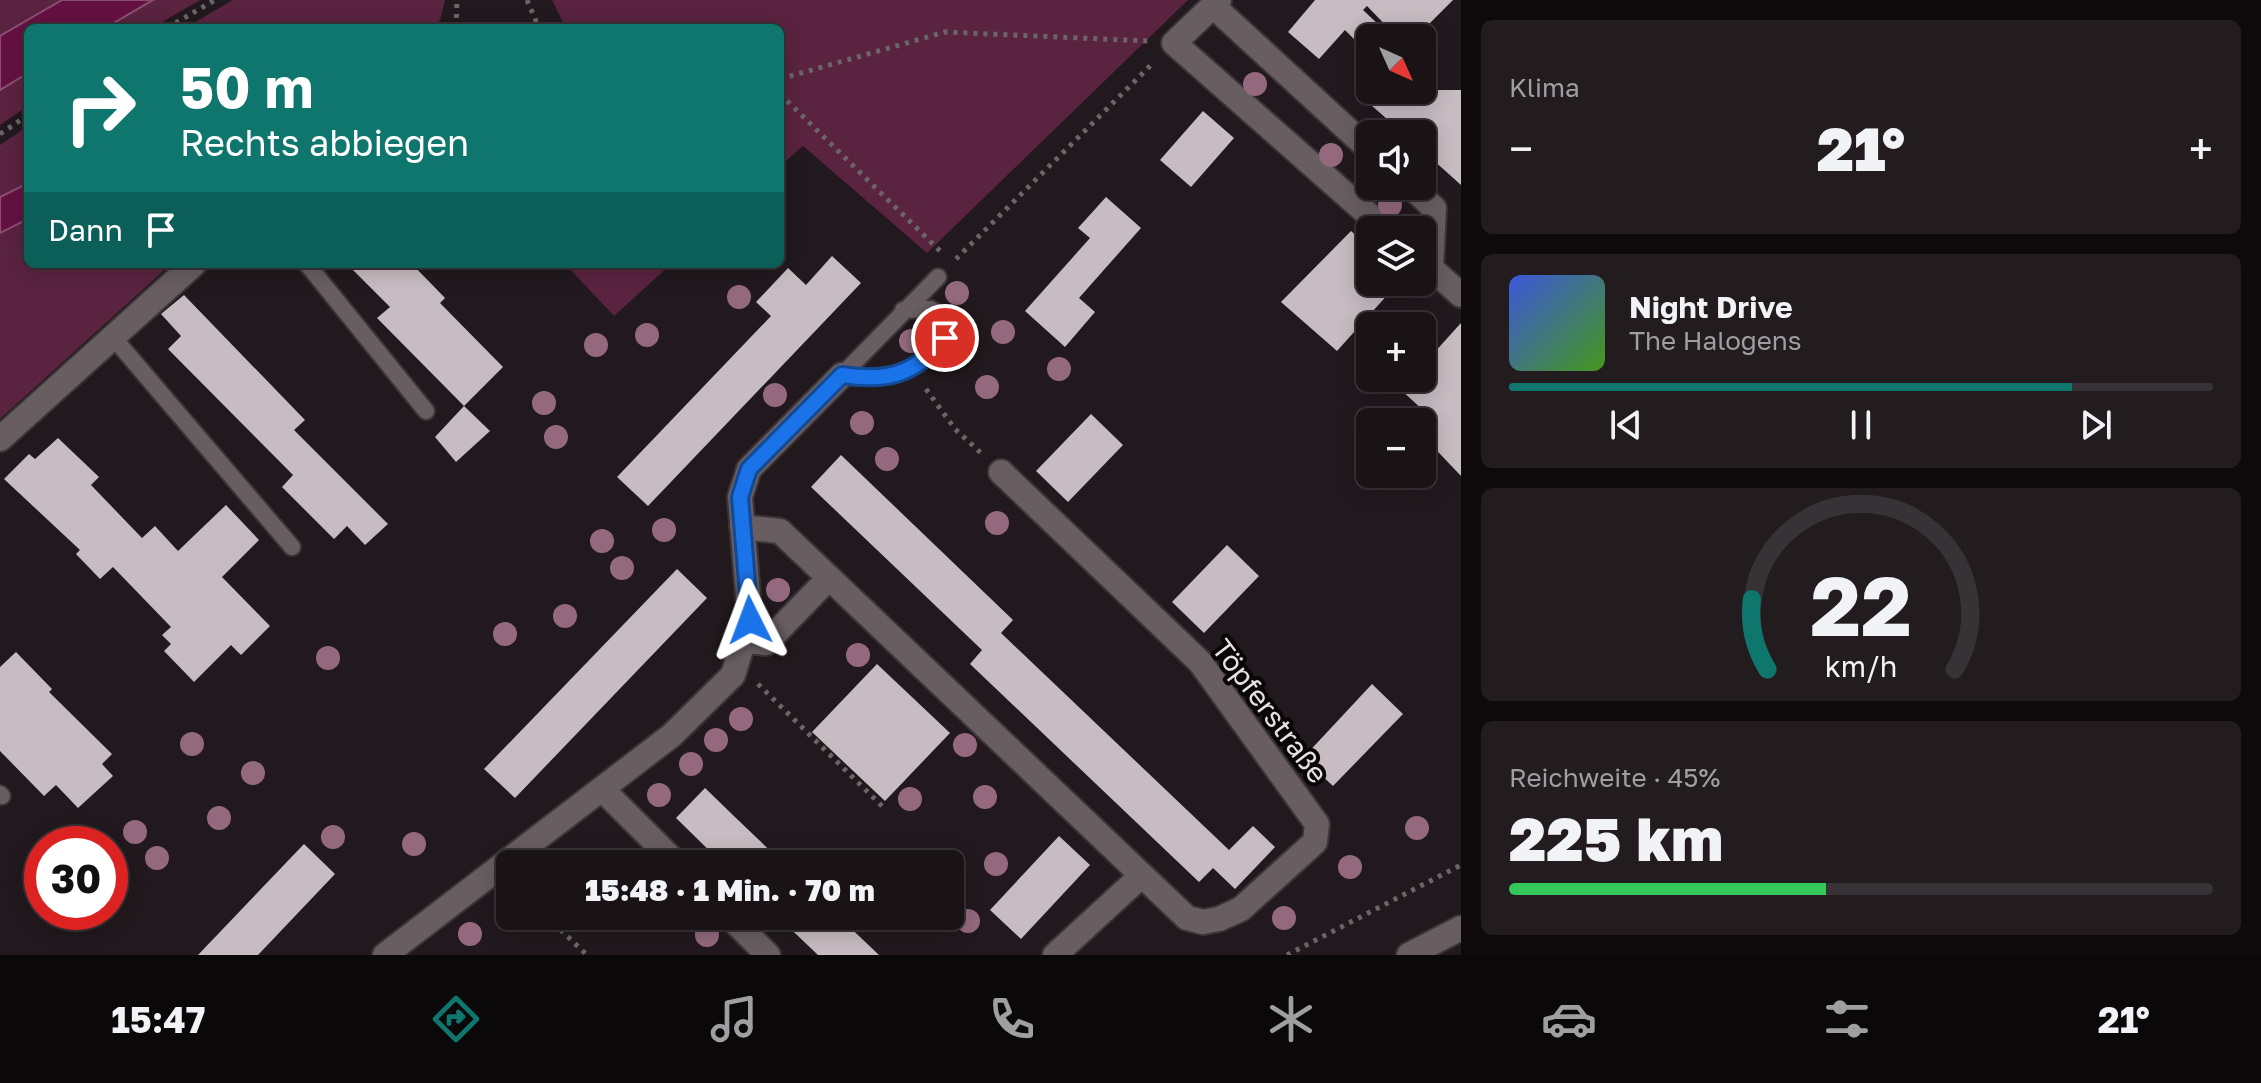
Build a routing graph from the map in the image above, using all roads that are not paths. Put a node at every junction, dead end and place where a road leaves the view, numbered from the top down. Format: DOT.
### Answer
graph roads {
  1 [pos="1216,3"];
  2 [pos="1356,137"];
  3 [pos="1370,216"];
  4 [pos="189,268"];
  5 [pos="310,268"];
  6 [pos="1436,273"];
  7 [pos="938,277"];
  8 [pos="1461,295"];
  9 [pos="903,310"];
  10 [pos="112,336"];
  11 [pos="842,375"];
  12 [pos="426,411"];
  13 [pos="0,439"];
  14 [pos="1001,472"];
  15 [pos="742,527"];
  16 [pos="292,547"];
  17 [pos="829,578"];
  18 [pos="741,653"];
  19 [pos="602,789"];
  20 [pos="663,850"];
  21 [pos="1140,877"];
  22 [pos="1461,928"];
  23 [pos="743,930"];
  24 [pos="385,955"];
  25 [pos="768,955"];
  26 [pos="1055,955"];
  27 [pos="1409,955"];
  1 -- 2 [label="street"];
  1 -- 3 [label="street"];
  4 -- 10 [label="street"];
  5 -- 12 [label="lane"];
  6 -- 8 [label="street"];
  7 -- 9 [label="lane"];
  9 -- 11 [label="lane"];
  9 -- 11 [label="lane"];
  10 -- 13 [label="street"];
  10 -- 16 [label="lane"];
  11 -- 15 [label="street"];
  14 -- 21 [label="street, Töpferstraße"];
  15 -- 17 [label="street, Töpferstraße"];
  15 -- 18 [label="street"];
  17 -- 18 [label="street"];
  17 -- 21 [label="street, Töpferstraße"];
  18 -- 19 [label="street"];
  19 -- 20 [label="street"];
  19 -- 24 [label="street"];
  21 -- 26 [label="street"];
  22 -- 27 [label="street"];
  23 -- 25 [label="street"];
}
